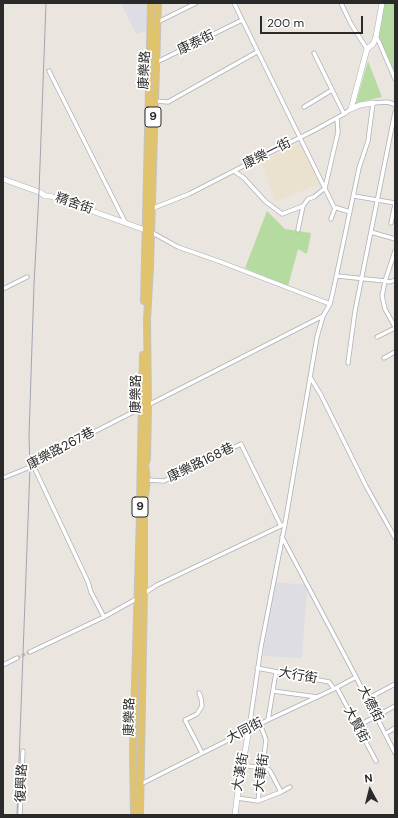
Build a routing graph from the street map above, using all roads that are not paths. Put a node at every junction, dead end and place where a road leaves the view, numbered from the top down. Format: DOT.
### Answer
graph roads {
  1 [pos="151,3"];
  2 [pos="158,3"];
  3 [pos="196,3"];
  4 [pos="234,3"];
  5 [pos="341,3"];
  6 [pos="382,3"];
  7 [pos="242,20"];
  8 [pos="151,22"];
  9 [pos="158,22"];
  10 [pos="376,37"];
  11 [pos="367,50"];
  12 [pos="257,52"];
  13 [pos="314,53"];
  14 [pos="153,63"];
  15 [pos="49,71"];
  16 [pos="395,79"];
  17 [pos="332,90"];
  18 [pos="154,101"];
  19 [pos="373,103"];
  20 [pos="395,106"];
  21 [pos="304,107"];
  22 [pos="351,109"];
  23 [pos="395,112"];
  24 [pos="344,114"];
  25 [pos="337,118"];
  26 [pos="299,138"];
  27 [pos="234,171"];
  28 [pos="3,178"];
  29 [pos="325,188"];
  30 [pos="354,196"];
  31 [pos="378,200"];
  32 [pos="395,204"];
  33 [pos="303,206"];
  34 [pos="335,208"];
  35 [pos="149,209"];
  36 [pos="350,212"];
  37 [pos="331,219"];
  38 [pos="125,222"];
  39 [pos="391,223"];
  40 [pos="298,230"];
  41 [pos="148,231"];
  42 [pos="371,232"];
  43 [pos="395,239"];
  44 [pos="395,251"];
  45 [pos="337,276"];
  46 [pos="27,277"];
  47 [pos="362,279"];
  48 [pos="395,280"];
  49 [pos="385,281"];
  50 [pos="3,289"];
  51 [pos="330,304"];
  52 [pos="323,316"];
  53 [pos="395,327"];
  54 [pos="377,337"];
  55 [pos="395,352"];
  56 [pos="384,358"];
  57 [pos="348,363"];
  58 [pos="310,377"];
  59 [pos="145,406"];
  60 [pos="32,465"];
  61 [pos="3,478"];
  62 [pos="144,480"];
  63 [pos="283,525"];
  64 [pos="282,537"];
  65 [pos="395,538"];
  66 [pos="144,593"];
  67 [pos="138,598"];
  68 [pos="104,617"];
  69 [pos="30,652"];
  70 [pos="17,658"];
  71 [pos="3,665"];
  72 [pos="257,668"];
  73 [pos="276,672"];
  74 [pos="356,677"];
  75 [pos="395,684"];
  76 [pos="335,689"];
  77 [pos="273,691"];
  78 [pos="199,694"];
  79 [pos="318,697"];
  80 [pos="367,699"];
  81 [pos="139,703"];
  82 [pos="395,706"];
  83 [pos="376,716"];
  84 [pos="268,720"];
  85 [pos="260,724"];
  86 [pos="356,727"];
  87 [pos="395,728"];
  88 [pos="249,729"];
  89 [pos="385,734"];
  90 [pos="23,750"];
  91 [pos="202,753"];
  92 [pos="395,753"];
  93 [pos="376,761"];
  94 [pos="242,765"];
  95 [pos="263,768"];
  96 [pos="136,784"];
  97 [pos="290,787"];
  98 [pos="281,792"];
  99 [pos="237,798"];
  100 [pos="258,801"];
  101 [pos="20,815"];
  102 [pos="134,815"];
  103 [pos="140,815"];
  104 [pos="235,815"];
  1 -- 8 [label="main road, 康樂路 / 9"];
  2 -- 9 [label="main road, 康樂路 / 9"];
  3 -- 9 [label="street"];
  4 -- 7 [label="street"];
  5 -- 11 [label="street"];
  6 -- 10 [label="street"];
  7 -- 12 [label="street"];
  7 -- 14 [label="street, 康泰街"];
  8 -- 9 [label="street"];
  8 -- 14 [label="main road, 康樂路 / 9"];
  9 -- 14 [label="main road, 康樂路 / 9"];
  10 -- 11 [label="street"];
  10 -- 16 [label="street"];
  11 -- 22 [label="street"];
  12 -- 18 [label="street"];
  12 -- 26 [label="street"];
  13 -- 17 [label="street"];
  14 -- 18 [label="main road, 康樂路 / 9"];
  14 -- 35 [label="main road, 康樂路 / 9"];
  15 -- 38 [label="street"];
  17 -- 21 [label="street"];
  17 -- 24 [label="street"];
  18 -- 35 [label="main road, 康樂路 / 9"];
  19 -- 20 [label="street, 康樂一街"];
  19 -- 22 [label="street, 康樂一街"];
  19 -- 30 [label="street"];
  22 -- 24 [label="street, 康樂一街"];
  23 -- 31 [label="street"];
  24 -- 25 [label="street, 康樂一街"];
  25 -- 26 [label="street, 康樂一街"];
  25 -- 29 [label="street"];
  26 -- 27 [label="street, 康樂一街"];
  26 -- 29 [label="street"];
  27 -- 33 [label="street"];
  27 -- 35 [label="street, 康樂一街"];
  28 -- 38 [label="street, 精舍街"];
  29 -- 33 [label="street"];
  29 -- 34 [label="street"];
  30 -- 31 [label="street"];
  30 -- 36 [label="street"];
  31 -- 32 [label="street"];
  31 -- 42 [label="street"];
  32 -- 39 [label="street"];
  33 -- 40 [label="street"];
  34 -- 36 [label="street"];
  34 -- 37 [label="street"];
  35 -- 41 [label="main road, 康樂路 / 9"];
  36 -- 45 [label="street"];
  38 -- 41 [label="street, 精舍街"];
  41 -- 51 [label="street"];
  41 -- 59 [label="main road, 康樂路 / 9"];
  42 -- 43 [label="street"];
  42 -- 47 [label="street"];
  44 -- 49 [label="street"];
  45 -- 47 [label="street"];
  45 -- 51 [label="street"];
  46 -- 50 [label="street"];
  47 -- 49 [label="street"];
  47 -- 57 [label="street"];
  48 -- 49 [label="street"];
  49 -- 53 [label="street"];
  51 -- 52 [label="street"];
  52 -- 58 [label="street"];
  52 -- 59 [label="street, 康樂路267巷"];
  53 -- 54 [label="street"];
  55 -- 56 [label="street"];
  58 -- 63 [label="street"];
  58 -- 65 [label="street"];
  59 -- 60 [label="street, 康樂路267巷"];
  59 -- 62 [label="main road, 康樂路 / 9"];
  60 -- 61 [label="street, 康樂路267巷"];
  60 -- 68 [label="street"];
  62 -- 63 [label="street, 康樂路168巷"];
  62 -- 66 [label="main road, 康樂路 / 9"];
  62 -- 67 [label="main road, 康樂路 / 9"];
  63 -- 64 [label="street"];
  63 -- 66 [label="street"];
  64 -- 72 [label="street"];
  64 -- 74 [label="street, 大德街"];
  66 -- 67 [label="street"];
  66 -- 81 [label="main road, 康樂路 / 9"];
  67 -- 68 [label="street"];
  67 -- 81 [label="main road, 康樂路 / 9"];
  68 -- 69 [label="street"];
  70 -- 71 [label="street"];
  72 -- 73 [label="street, 大行街"];
  72 -- 88 [label="street"];
  73 -- 76 [label="street, 大行街"];
  73 -- 77 [label="street"];
  74 -- 76 [label="street, 大同街"];
  74 -- 80 [label="street, 大德街"];
  75 -- 80 [label="street"];
  76 -- 79 [label="street, 大同街"];
  76 -- 86 [label="street, 大賢街"];
  77 -- 79 [label="street"];
  77 -- 84 [label="street"];
  78 -- 91 [label="street"];
  79 -- 84 [label="street, 大同街"];
  80 -- 83 [label="street, 大德街"];
  81 -- 96 [label="main road, 康樂路 / 9"];
  82 -- 83 [label="street"];
  83 -- 86 [label="street"];
  83 -- 89 [label="street, 大德街"];
  84 -- 85 [label="street, 大同街"];
  85 -- 88 [label="street, 大同街"];
  85 -- 95 [label="street, 大華街"];
  86 -- 93 [label="street, 大賢街"];
  87 -- 89 [label="street"];
  88 -- 91 [label="street, 大同街"];
  88 -- 94 [label="street, 大漢街"];
  89 -- 92 [label="street, 大德街"];
  90 -- 101 [label="street, 復興路"];
  91 -- 96 [label="street, 大同街"];
  94 -- 95 [label="street"];
  94 -- 99 [label="street, 大漢街"];
  95 -- 98 [label="street"];
  95 -- 100 [label="street, 大華街"];
  96 -- 102 [label="main road, 9"];
  96 -- 103 [label="main road, 9"];
  97 -- 98 [label="street"];
  98 -- 100 [label="street"];
  99 -- 100 [label="street, 大華街"];
  99 -- 104 [label="street, 大漢街"];
}
